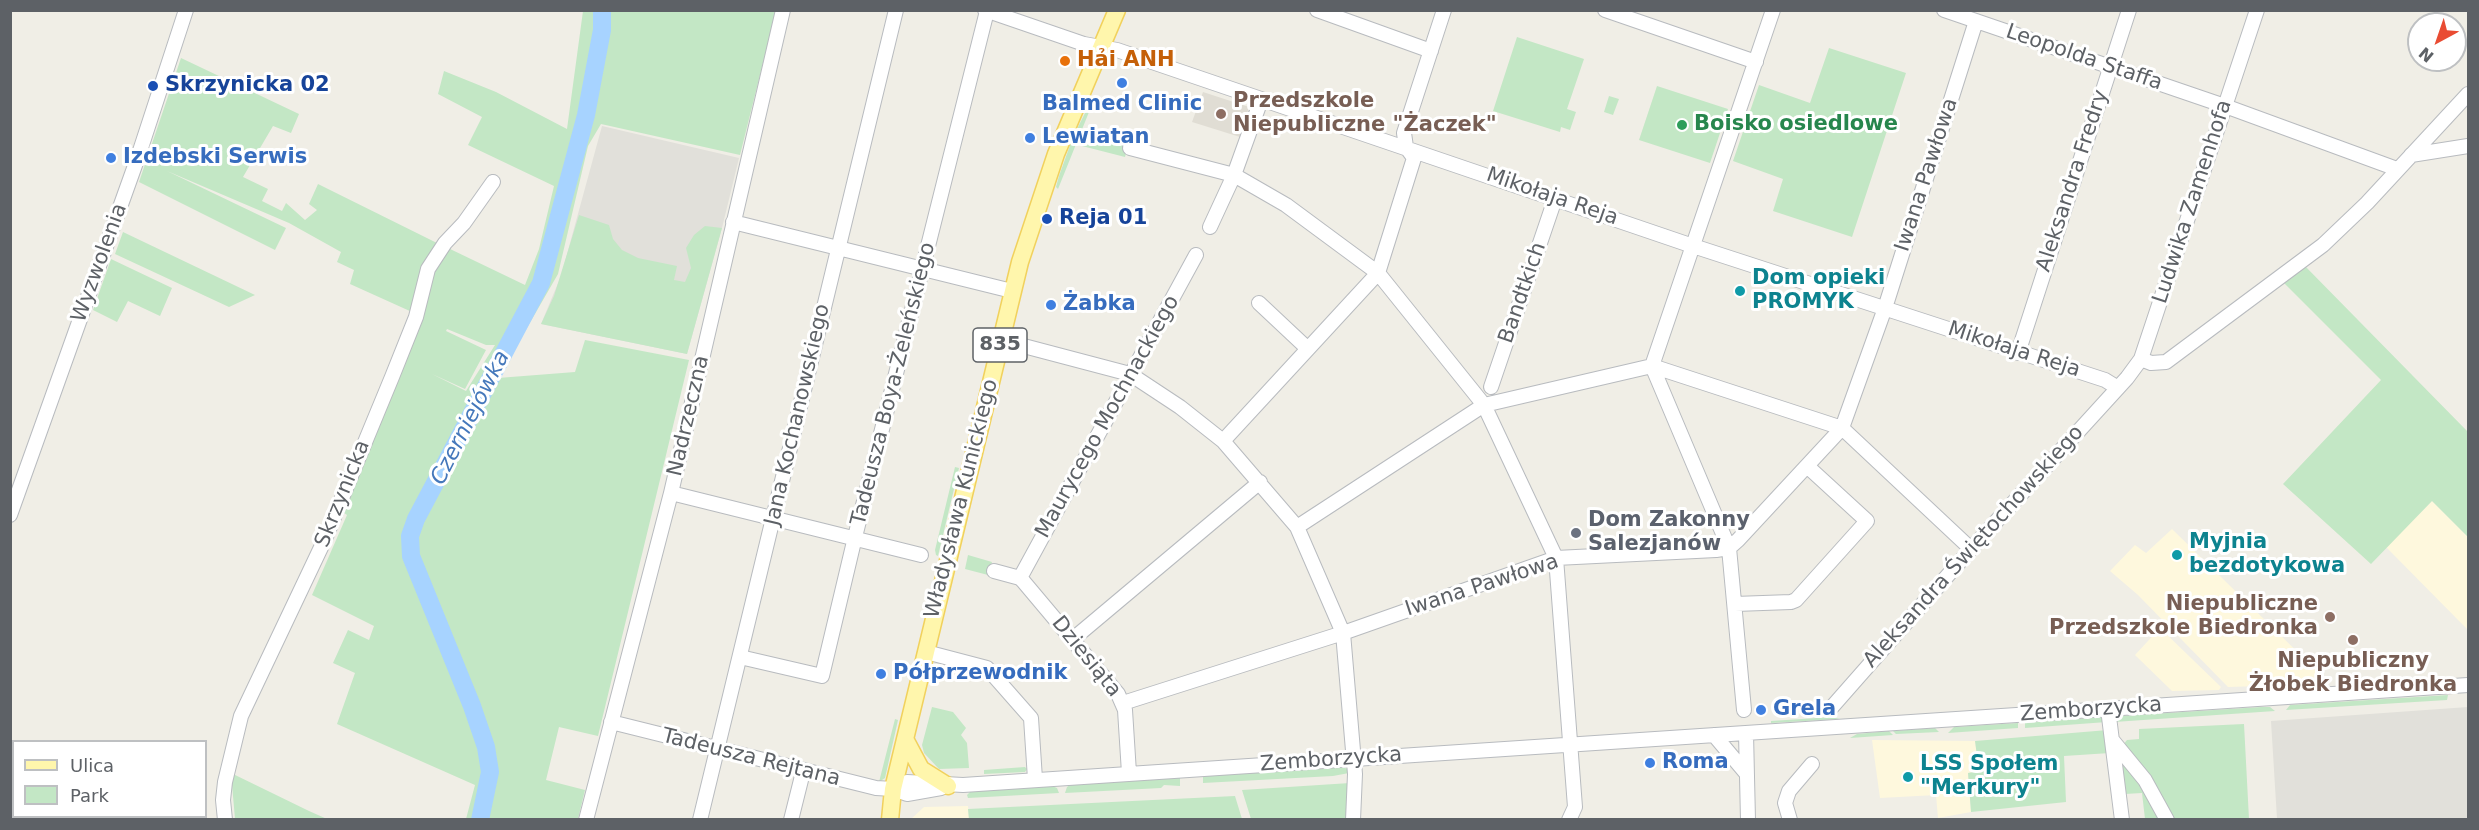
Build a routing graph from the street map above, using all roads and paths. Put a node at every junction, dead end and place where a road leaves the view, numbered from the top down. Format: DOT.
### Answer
graph roads {
  1 [pos="186,10"];
  2 [pos="783,10"];
  3 [pos="896,10"];
  4 [pos="1117,10"];
  5 [pos="1317,10"];
  6 [pos="1444,10"];
  7 [pos="1605,10"];
  8 [pos="1773,10"];
  9 [pos="1944,10"];
  10 [pos="2129,10"];
  11 [pos="2257,10"];
  12 [pos="986,11"];
  13 [pos="1976,21"];
  14 [pos="1102,46"];
  15 [pos="1431,51"];
  16 [pos="1756,62"];
  17 [pos="2110,68"];
  18 [pos="2469,94"];
  19 [pos="1261,100"];
  20 [pos="2225,106"];
  21 [pos="2469,146"];
  22 [pos="1406,147"];
  23 [pos="1130,148"];
  24 [pos="2410,155"];
  25 [pos="2397,168"];
  26 [pos="1234,175"];
  27 [pos="494,182"];
  28 [pos="1555,199"];
  29 [pos="733,222"];
  30 [pos="1210,227"];
  31 [pos="1693,245"];
  32 [pos="838,248"];
  33 [pos="1196,255"];
  34 [pos="922,269"];
  35 [pos="1378,273"];
  36 [pos="1012,291"];
  37 [pos="1258,303"];
  38 [pos="1885,308"];
  39 [pos="1001,340"];
  40 [pos="1308,349"];
  41 [pos="2018,353"];
  42 [pos="2141,359"];
  43 [pos="1652,366"];
  44 [pos="1130,374"];
  45 [pos="1491,387"];
  46 [pos="2118,388"];
  47 [pos="1484,405"];
  48 [pos="1842,428"];
  49 [pos="1224,441"];
  50 [pos="1807,466"];
  51 [pos="1260,482"];
  52 [pos="671,493"];
  53 [pos="10,514"];
  54 [pos="774,519"];
  55 [pos="1297,527"];
  56 [pos="855,538"];
  57 [pos="1729,548"];
  58 [pos="1971,549"];
  59 [pos="921,555"];
  60 [pos="1556,558"];
  61 [pos="994,571"];
  62 [pos="1020,578"];
  63 [pos="1735,604"];
  64 [pos="1343,633"];
  65 [pos="1073,639"];
  66 [pos="926,652"];
  67 [pos="740,657"];
  68 [pos="2469,685"];
  69 [pos="1123,703"];
  70 [pos="1832,707"];
  71 [pos="2108,709"];
  72 [pos="1744,711"];
  73 [pos="611,722"];
  74 [pos="1746,733"];
  75 [pos="1714,735"];
  76 [pos="905,739"];
  77 [pos="2113,741"];
  78 [pos="1571,745"];
  79 [pos="717,748"];
  80 [pos="1354,758"];
  81 [pos="1812,764"];
  82 [pos="803,771"];
  83 [pos="1129,773"];
  84 [pos="1746,773"];
  85 [pos="1035,779"];
  86 [pos="948,786"];
  87 [pos="893,789"];
  88 [pos="225,819"];
  89 [pos="586,819"];
  90 [pos="700,819"];
  91 [pos="791,819"];
  92 [pos="878,819"];
  93 [pos="890,819"];
  94 [pos="1353,819"];
  95 [pos="1569,819"];
  96 [pos="1748,819"];
  97 [pos="1790,819"];
  98 [pos="2122,819"];
  99 [pos="2167,819"];
  1 -- 53 [label="street, Wyzwolenia"];
  2 -- 29 [label="street, Nadrzeczna"];
  3 -- 32 [label="street, Jana Kochanowskiego"];
  4 -- 14 [label="main road, Władysława Kunickiego / 835"];
  5 -- 15 [label="street"];
  6 -- 15 [label="street"];
  7 -- 16 [label="street"];
  8 -- 16 [label="street"];
  9 -- 13 [label="street, Leopolda Staffa"];
  10 -- 17 [label="street, Aleksandra Fredry"];
  11 -- 20 [label="street, Ludwika Zamenhofa"];
  12 -- 14 [label="street, Mikołaja Reja"];
  12 -- 34 [label="street, Tadeusza Boya-Żeleńskiego"];
  13 -- 17 [label="street, Leopolda Staffa"];
  13 -- 38 [label="street, Iwana Pawłowa"];
  14 -- 19 [label="street, Mikołaja Reja"];
  14 -- 36 [label="main road, Władysława Kunickiego / 835"];
  15 -- 22 [label="street"];
  16 -- 31 [label="street"];
  17 -- 20 [label="street, Leopolda Staffa"];
  17 -- 41 [label="street, Aleksandra Fredry"];
  18 -- 24 [label="street"];
  19 -- 22 [label="street, Mikołaja Reja"];
  19 -- 26 [label="street"];
  20 -- 25 [label="street, Leopolda Staffa"];
  20 -- 42 [label="street, Ludwika Zamenhofa"];
  21 -- 24 [label="street"];
  22 -- 28 [label="street, Mikołaja Reja"];
  22 -- 35 [label="street"];
  23 -- 26 [label="street"];
  24 -- 25 [label="street"];
  25 -- 42 [label="street"];
  26 -- 30 [label="street"];
  26 -- 35 [label="street"];
  27 -- 88 [label="street, Skrzynicka"];
  28 -- 31 [label="street, Mikołaja Reja"];
  28 -- 45 [label="street, Bandtkich"];
  29 -- 32 [label="street"];
  29 -- 52 [label="street, Nadrzeczna"];
  31 -- 38 [label="street, Mikołaja Reja"];
  31 -- 43 [label="street"];
  32 -- 34 [label="street"];
  32 -- 54 [label="street, Jana Kochanowskiego"];
  33 -- 44 [label="street, Maurycego Mochnackiego"];
  34 -- 36 [label="street"];
  34 -- 56 [label="street, Tadeusza Boya-Żeleńskiego"];
  35 -- 40 [label="street"];
  35 -- 47 [label="street"];
  36 -- 39 [label="main road, Władysława Kunickiego / 835"];
  37 -- 40 [label="street"];
  38 -- 41 [label="street, Mikołaja Reja"];
  38 -- 48 [label="street, Iwana Pawłowa"];
  39 -- 44 [label="street"];
  39 -- 66 [label="main road, Władysława Kunickiego / 835"];
  40 -- 49 [label="street"];
  41 -- 46 [label="street, Mikołaja Reja"];
  42 -- 46 [label="street, Ludwika Zamenhofa"];
  43 -- 47 [label="street"];
  43 -- 48 [label="street"];
  43 -- 57 [label="street"];
  44 -- 49 [label="street"];
  44 -- 62 [label="street, Maurycego Mochnackiego"];
  46 -- 58 [label="street, Aleksandra Świętochowskiego"];
  47 -- 55 [label="street"];
  47 -- 60 [label="street"];
  48 -- 50 [label="street, Iwana Pawłowa"];
  48 -- 58 [label="street"];
  49 -- 51 [label="street"];
  50 -- 57 [label="street, Iwana Pawłowa"];
  50 -- 63 [label="street"];
  51 -- 55 [label="street"];
  51 -- 65 [label="street"];
  52 -- 54 [label="street"];
  52 -- 73 [label="street, Nadrzeczna"];
  54 -- 56 [label="street"];
  54 -- 67 [label="street, Jana Kochanowskiego"];
  55 -- 64 [label="street"];
  56 -- 59 [label="street"];
  56 -- 67 [label="street, Tadeusza Boya-Żeleńskiego"];
  57 -- 60 [label="street, Iwana Pawłowa"];
  57 -- 63 [label="street"];
  58 -- 70 [label="street, Aleksandra Świętochowskiego"];
  60 -- 64 [label="street, Iwana Pawłowa"];
  60 -- 78 [label="street"];
  61 -- 62 [label="street"];
  62 -- 65 [label="street, Dziesiąta"];
  63 -- 72 [label="street"];
  64 -- 69 [label="street, Iwana Pawłowa"];
  64 -- 80 [label="street"];
  65 -- 69 [label="street, Dziesiąta"];
  66 -- 76 [label="main road, Władysława Kunickiego / 835"];
  66 -- 85 [label="street"];
  67 -- 79 [label="street, Jana Kochanowskiego"];
  68 -- 71 [label="street, Zemborzycka"];
  69 -- 83 [label="street, Dziesiąta"];
  71 -- 74 [label="street, Zemborzycka"];
  71 -- 77 [label="street"];
  73 -- 79 [label="street, Tadeusza Rejtana"];
  73 -- 89 [label="street, Nadrzeczna"];
  74 -- 75 [label="street, Zemborzycka"];
  74 -- 84 [label="street"];
  75 -- 78 [label="street, Zemborzycka"];
  75 -- 84 [label="street"];
  76 -- 86 [label="main road"];
  76 -- 87 [label="main road, Władysława Kunickiego / 835"];
  77 -- 98 [label="street"];
  77 -- 99 [label="street"];
  78 -- 80 [label="street, Zemborzycka"];
  78 -- 95 [label="street"];
  79 -- 82 [label="street, Tadeusza Rejtana"];
  79 -- 90 [label="street, Jana Kochanowskiego"];
  80 -- 83 [label="street, Zemborzycka"];
  80 -- 94 [label="street"];
  81 -- 97 [label="street"];
  82 -- 87 [label="street, Tadeusza Rejtana"];
  82 -- 91 [label="street"];
  83 -- 85 [label="street, Zemborzycka"];
  84 -- 96 [label="street"];
  85 -- 86 [label="street, Zemborzycka"];
  86 -- 87 [label="street, Zemborzycka"];
  87 -- 92 [label="main road, Władysława Kunickiego / 835"];
  87 -- 93 [label="main road, Władysława Kunickiego / 835"];
}
